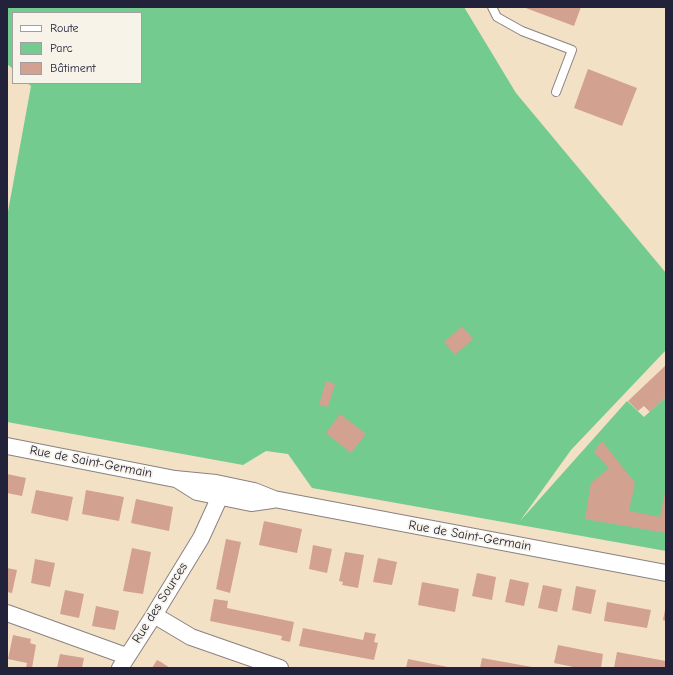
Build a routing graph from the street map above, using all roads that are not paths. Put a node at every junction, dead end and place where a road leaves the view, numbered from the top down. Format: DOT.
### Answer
graph roads {
  1 [pos="492,7"];
  2 [pos="556,92"];
  3 [pos="7,446"];
  4 [pos="215,489"];
  5 [pos="666,572"];
  6 [pos="7,613"];
  7 [pos="154,615"];
  8 [pos="123,662"];
  9 [pos="280,668"];
  1 -- 2 [label="lane"];
  3 -- 4 [label="street, Rue de Saint-Germain"];
  4 -- 5 [label="street, Rue de Saint-Germain"];
  4 -- 7 [label="street, Rue des Sources"];
  6 -- 8 [label="street"];
  7 -- 8 [label="street, Rue des Sources"];
  7 -- 9 [label="street"];
}
